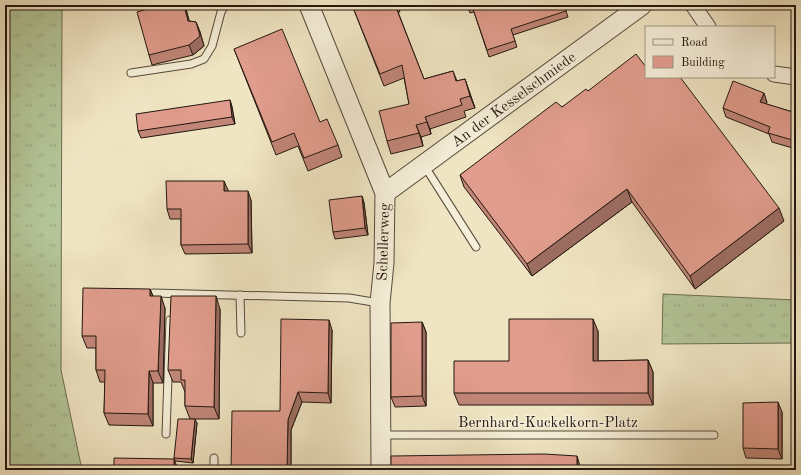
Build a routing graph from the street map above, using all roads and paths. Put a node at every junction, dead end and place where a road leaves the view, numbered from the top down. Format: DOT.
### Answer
graph roads {
  1 [pos="226,5"];
  2 [pos="309,5"];
  3 [pos="642,5"];
  4 [pos="693,5"];
  5 [pos="707,26"];
  6 [pos="132,73"];
  7 [pos="775,74"];
  8 [pos="796,77"];
  9 [pos="424,165"];
  10 [pos="385,193"];
  11 [pos="476,247"];
  12 [pos="154,293"];
  13 [pos="171,294"];
  14 [pos="240,295"];
  15 [pos="171,301"];
  16 [pos="380,302"];
  17 [pos="171,309"];
  18 [pos="241,333"];
  19 [pos="166,434"];
  20 [pos="382,435"];
  21 [pos="714,435"];
  22 [pos="214,458"];
  23 [pos="214,470"];
  24 [pos="381,470"];
  1 -- 6 [label="lane"];
  2 -- 10 [label="street, Schellerweg"];
  3 -- 9 [label="street, An der Kesselschmiede"];
  4 -- 5 [label="street"];
  7 -- 8 [label="street"];
  9 -- 10 [label="street, An der Kesselschmiede"];
  9 -- 11 [label="lane"];
  10 -- 16 [label="street, Schellerweg"];
  12 -- 13 [label="lane"];
  13 -- 14 [label="lane"];
  13 -- 15 [label="lane"];
  14 -- 16 [label="lane"];
  14 -- 18 [label="lane"];
  16 -- 20 [label="street, Schellerweg"];
  17 -- 19 [label="lane"];
  20 -- 21 [label="lane, Bernhard-Kuckelkorn-Platz"];
  20 -- 24 [label="street, Schellerweg"];
  22 -- 23 [label="lane"];
}
